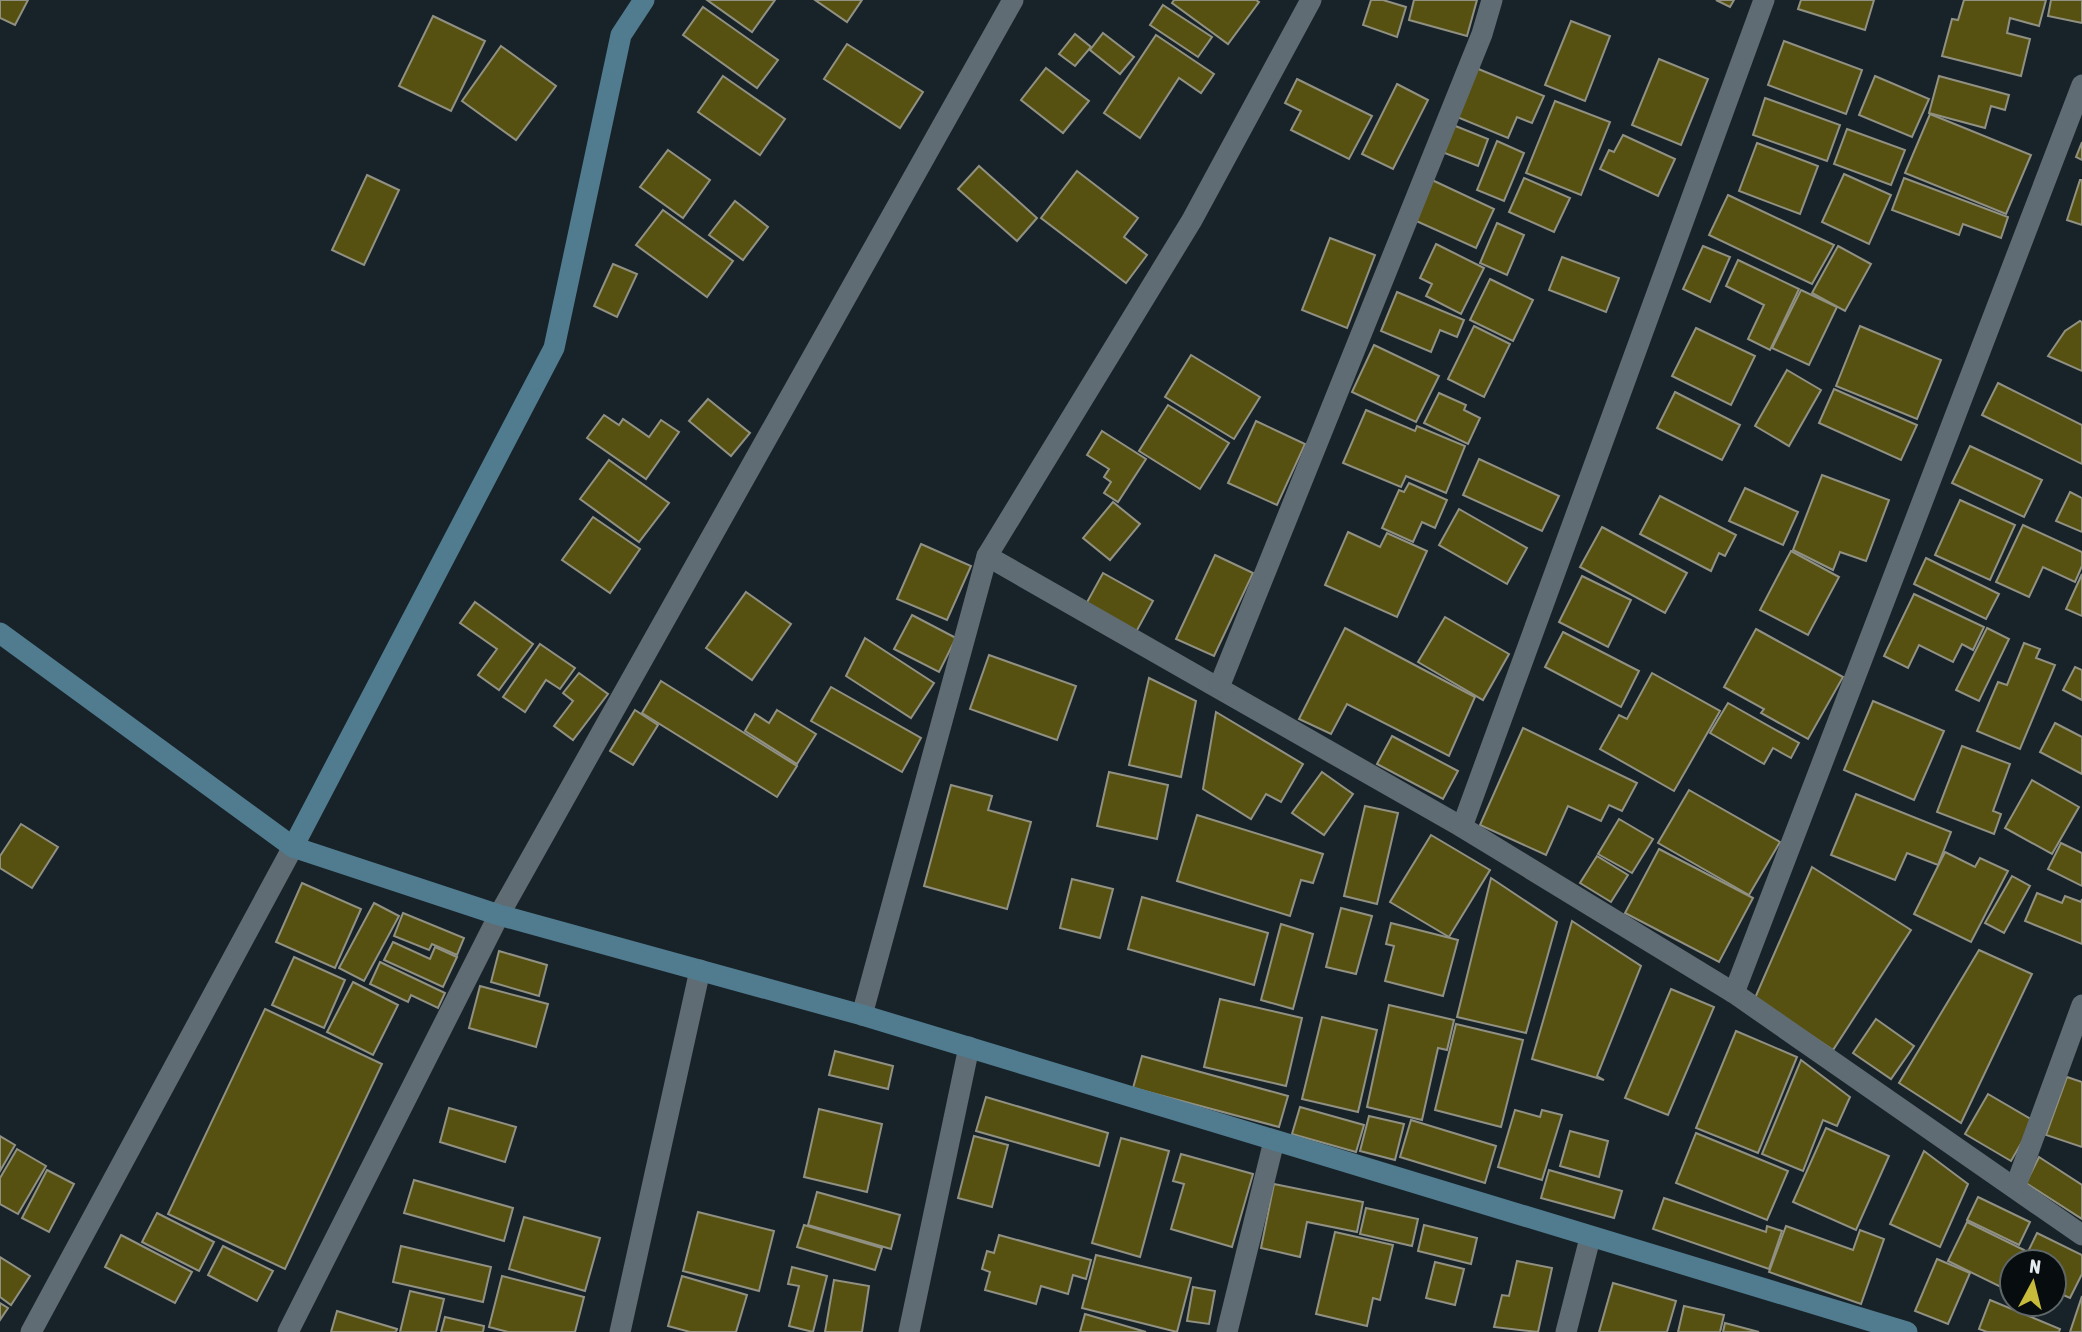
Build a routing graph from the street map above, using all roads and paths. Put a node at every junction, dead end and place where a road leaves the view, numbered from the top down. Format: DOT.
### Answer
graph roads {
  1 [pos="644,0"];
  2 [pos="1013,0"];
  3 [pos="1311,0"];
  4 [pos="1492,0"];
  5 [pos="1764,0"];
  6 [pos="2082,85"];
  7 [pos="988,556"];
  8 [pos="0,633"];
  9 [pos="1219,687"];
  10 [pos="1462,827"];
  11 [pos="293,847"];
  12 [pos="499,915"];
  13 [pos="700,970"];
  14 [pos="1734,993"];
  15 [pos="2082,1004"];
  16 [pos="862,1015"];
  17 [pos="969,1047"];
  18 [pos="1274,1141"];
  19 [pos="2015,1188"];
  20 [pos="2082,1235"];
  21 [pos="1590,1238"];
  22 [pos="31,1332"];
  23 [pos="288,1332"];
  24 [pos="620,1332"];
  25 [pos="909,1332"];
  26 [pos="1227,1332"];
  27 [pos="1566,1332"];
  28 [pos="1907,1332"];
  1 -- 11 [label="street"];
  2 -- 12 [label="street"];
  3 -- 7 [label="street"];
  4 -- 9 [label="street"];
  5 -- 10 [label="street"];
  6 -- 14 [label="street"];
  7 -- 9 [label="street"];
  7 -- 16 [label="street"];
  8 -- 11 [label="street"];
  9 -- 10 [label="street"];
  10 -- 14 [label="street"];
  11 -- 12 [label="street"];
  11 -- 22 [label="street"];
  12 -- 13 [label="street"];
  12 -- 23 [label="street"];
  13 -- 16 [label="street"];
  13 -- 24 [label="street"];
  14 -- 19 [label="street"];
  15 -- 19 [label="street"];
  16 -- 17 [label="street"];
  17 -- 18 [label="street"];
  17 -- 25 [label="street"];
  18 -- 21 [label="street"];
  18 -- 26 [label="street"];
  19 -- 20 [label="street"];
  21 -- 27 [label="street"];
  21 -- 28 [label="street"];
}
